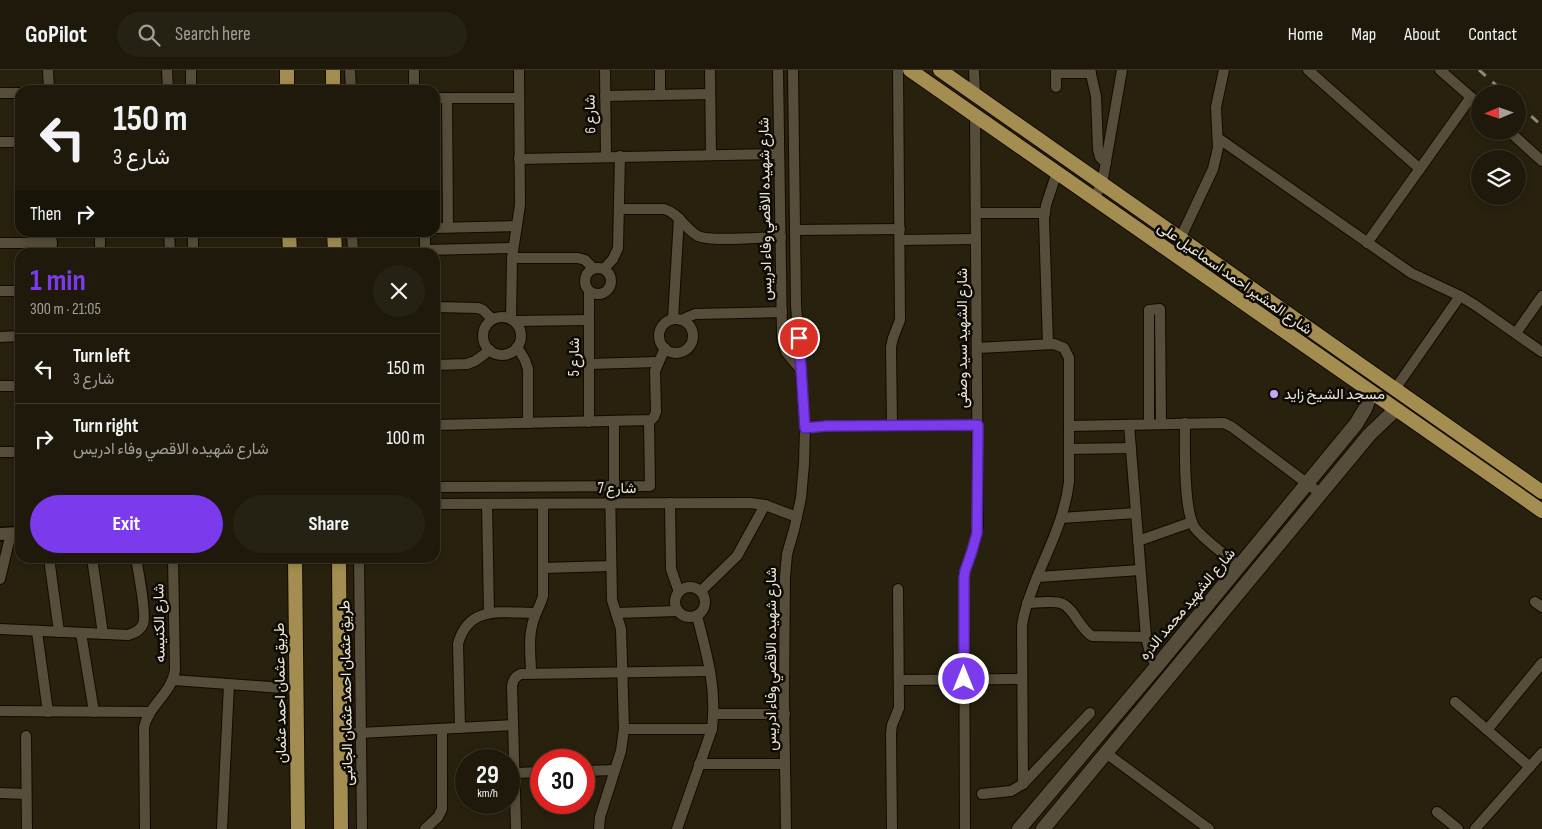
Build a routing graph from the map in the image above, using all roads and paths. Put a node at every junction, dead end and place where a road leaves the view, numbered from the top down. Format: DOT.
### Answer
graph roads {
  1 [pos="48,70"];
  2 [pos="168,70"];
  3 [pos="190,70"];
  4 [pos="287,70"];
  5 [pos="333,70"];
  6 [pos="350,70"];
  7 [pos="414,70"];
  8 [pos="519,70"];
  9 [pos="604,70"];
  10 [pos="660,70"];
  11 [pos="710,70"];
  12 [pos="778,70"];
  13 [pos="793,70"];
  14 [pos="898,70"];
  15 [pos="910,70"];
  16 [pos="940,70"];
  17 [pos="974,70"];
  18 [pos="1122,70"];
  19 [pos="1224,70"];
  20 [pos="1308,70"];
  21 [pos="1440,70"];
  22 [pos="1091,71"];
  23 [pos="1056,72"];
  24 [pos="48,85"];
  25 [pos="168,85"];
  26 [pos="191,85"];
  27 [pos="287,85"];
  28 [pos="333,85"];
  29 [pos="351,85"];
  30 [pos="414,85"];
  31 [pos="1056,87"];
  32 [pos="0,93"];
  33 [pos="15,93"];
  34 [pos="710,94"];
  35 [pos="975,94"];
  36 [pos="660,95"];
  37 [pos="605,96"];
  38 [pos="1471,97"];
  39 [pos="440,98"];
  40 [pos="447,98"];
  41 [pos="519,98"];
  42 [pos="976,116"];
  43 [pos="1218,138"];
  44 [pos="1519,140"];
  45 [pos="0,142"];
  46 [pos="15,142"];
  47 [pos="780,154"];
  48 [pos="711,155"];
  49 [pos="620,156"];
  50 [pos="606,157"];
  51 [pos="519,159"];
  52 [pos="1542,161"];
  53 [pos="1106,163"];
  54 [pos="1420,169"];
  55 [pos="1057,172"];
  56 [pos="1102,184"];
  57 [pos="780,194"];
  58 [pos="794,194"];
  59 [pos="1094,198"];
  60 [pos="619,210"];
  61 [pos="976,213"];
  62 [pos="1045,213"];
  63 [pos="679,218"];
  64 [pos="517,226"];
  65 [pos="440,228"];
  66 [pos="448,228"];
  67 [pos="795,230"];
  68 [pos="900,235"];
  69 [pos="781,236"];
  70 [pos="1180,238"];
  71 [pos="976,239"];
  72 [pos="0,243"];
  73 [pos="51,243"];
  74 [pos="1367,243"];
  75 [pos="440,251"];
  76 [pos="513,253"];
  77 [pos="593,268"];
  78 [pos="604,269"];
  79 [pos="0,291"];
  80 [pos="15,291"];
  81 [pos="589,291"];
  82 [pos="1460,296"];
  83 [pos="1542,296"];
  84 [pos="440,307"];
  85 [pos="782,312"];
  86 [pos="677,319"];
  87 [pos="492,320"];
  88 [pos="513,320"];
  89 [pos="589,320"];
  90 [pos="1516,333"];
  91 [pos="15,336"];
  92 [pos="0,337"];
  93 [pos="1048,344"];
  94 [pos="517,347"];
  95 [pos="665,348"];
  96 [pos="977,348"];
  97 [pos="490,350"];
  98 [pos="1542,352"];
  99 [pos="657,362"];
  100 [pos="589,364"];
  101 [pos="440,365"];
  102 [pos="801,371"];
  103 [pos="0,386"];
  104 [pos="15,386"];
  105 [pos="1395,389"];
  106 [pos="1371,393"];
  107 [pos="1395,410"];
  108 [pos="649,421"];
  109 [pos="589,422"];
  110 [pos="614,422"];
  111 [pos="528,423"];
  112 [pos="1184,423"];
  113 [pos="1129,424"];
  114 [pos="1149,424"];
  115 [pos="1161,424"];
  116 [pos="440,425"];
  117 [pos="892,425"];
  118 [pos="978,425"];
  119 [pos="1069,426"];
  120 [pos="805,428"];
  121 [pos="1131,448"];
  122 [pos="1069,450"];
  123 [pos="0,452"];
  124 [pos="15,452"];
  125 [pos="1308,484"];
  126 [pos="575,486"];
  127 [pos="612,486"];
  128 [pos="440,487"];
  129 [pos="1538,489"];
  130 [pos="1321,494"];
  131 [pos="1524,499"];
  132 [pos="575,503"];
  133 [pos="610,503"];
  134 [pos="670,503"];
  135 [pos="440,504"];
  136 [pos="486,504"];
  137 [pos="543,504"];
  138 [pos="765,505"];
  139 [pos="1542,511"];
  140 [pos="1136,513"];
  141 [pos="797,516"];
  142 [pos="1061,518"];
  143 [pos="1192,522"];
  144 [pos="10,534"];
  145 [pos="1138,541"];
  146 [pos="50,563"];
  147 [pos="93,563"];
  148 [pos="137,563"];
  149 [pos="173,563"];
  150 [pos="295,563"];
  151 [pos="339,563"];
  152 [pos="359,563"];
  153 [pos="611,566"];
  154 [pos="1240,566"];
  155 [pos="544,568"];
  156 [pos="1140,570"];
  157 [pos="1038,577"];
  158 [pos="1230,578"];
  159 [pos="0,579"];
  160 [pos="898,589"];
  161 [pos="1242,589"];
  162 [pos="679,592"];
  163 [pos="701,592"];
  164 [pos="1027,603"];
  165 [pos="678,611"];
  166 [pos="489,613"];
  167 [pos="536,613"];
  168 [pos="616,613"];
  169 [pos="697,616"];
  170 [pos="0,629"];
  171 [pos="37,632"];
  172 [pos="59,632"];
  173 [pos="82,633"];
  174 [pos="103,634"];
  175 [pos="1146,637"];
  176 [pos="1542,663"];
  177 [pos="1157,666"];
  178 [pos="710,671"];
  179 [pos="622,672"];
  180 [pos="531,673"];
  181 [pos="964,679"];
  182 [pos="1022,679"];
  183 [pos="173,680"];
  184 [pos="899,680"];
  185 [pos="228,684"];
  186 [pos="297,689"];
  187 [pos="1455,702"];
  188 [pos="0,711"];
  189 [pos="48,712"];
  190 [pos="94,712"];
  191 [pos="150,712"];
  192 [pos="1090,713"];
  193 [pos="714,714"];
  194 [pos="784,714"];
  195 [pos="513,725"];
  196 [pos="460,728"];
  197 [pos="442,729"];
  198 [pos="624,729"];
  199 [pos="712,729"];
  200 [pos="1487,730"];
  201 [pos="340,734"];
  202 [pos="362,734"];
  203 [pos="26,736"];
  204 [pos="514,749"];
  205 [pos="1106,753"];
  206 [pos="1542,754"];
  207 [pos="699,764"];
  208 [pos="785,764"];
  209 [pos="1530,767"];
  210 [pos="615,770"];
  211 [pos="595,771"];
  212 [pos="1023,784"];
  213 [pos="0,793"];
  214 [pos="26,794"];
  215 [pos="982,794"];
  216 [pos="1437,812"];
  217 [pos="515,814"];
  218 [pos="1028,826"];
  219 [pos="27,829"];
  220 [pos="144,829"];
  221 [pos="222,829"];
  222 [pos="298,829"];
  223 [pos="341,829"];
  224 [pos="362,829"];
  225 [pos="424,829"];
  226 [pos="516,829"];
  227 [pos="599,829"];
  228 [pos="677,829"];
  229 [pos="786,829"];
  230 [pos="892,829"];
  231 [pos="965,829"];
  232 [pos="1042,829"];
  233 [pos="1209,829"];
  234 [pos="1458,829"];
  235 [pos="1475,829"];
  1 -- 24 [label="street"];
  2 -- 25 [label="street"];
  3 -- 26 [label="street"];
  4 -- 27 [label="main road"];
  5 -- 28 [label="main road"];
  6 -- 29 [label="street"];
  7 -- 30 [label="street"];
  8 -- 41 [label="street"];
  9 -- 37 [label="street, شارع 6"];
  10 -- 36 [label="street"];
  11 -- 34 [label="street"];
  12 -- 47 [label="street, شارع شهيده الاقصي وفاء ادريس"];
  13 -- 58 [label="street, شارع شهيده الاقصي وفاء ادريس"];
  14 -- 68 [label="street"];
  15 -- 42 [label="main road, شارع المشير احمد اسماعيل على"];
  16 -- 35 [label="main road, شارع المشير احمد اسماعيل على"];
  17 -- 35 [label="street"];
  18 -- 53 [label="street"];
  19 -- 43 [label="street"];
  20 -- 54 [label="street"];
  21 -- 38 [label="street"];
  22 -- 23 [label="street"];
  22 -- 53 [label="street"];
  23 -- 31 [label="street"];
  32 -- 33 [label="street"];
  34 -- 36 [label="street"];
  34 -- 48 [label="street"];
  35 -- 56 [label="main road, شارع المشير احمد اسماعيل على"];
  36 -- 37 [label="street"];
  37 -- 50 [label="street, شارع 6"];
  38 -- 54 [label="street"];
  39 -- 40 [label="street"];
  40 -- 41 [label="street"];
  40 -- 66 [label="street"];
  41 -- 51 [label="street"];
  42 -- 55 [label="main road, شارع المشير احمد اسماعيل على"];
  42 -- 61 [label="street, شارع الشهيد سيد وصفى"];
  43 -- 70 [label="street"];
  43 -- 74 [label="street"];
  44 -- 52 [label="street"];
  45 -- 46 [label="street"];
  47 -- 48 [label="street"];
  47 -- 57 [label="street, شارع شهيده الاقصي وفاء ادريس"];
  48 -- 49 [label="street"];
  49 -- 50 [label="street"];
  49 -- 60 [label="street"];
  50 -- 51 [label="street"];
  51 -- 64 [label="street"];
  53 -- 56 [label="street"];
  54 -- 74 [label="street"];
  55 -- 59 [label="main road, شارع المشير احمد اسماعيل على"];
  55 -- 62 [label="street"];
  56 -- 59 [label="street"];
  56 -- 70 [label="main road, شارع المشير احمد اسماعيل على"];
  57 -- 58 [label="street"];
  57 -- 69 [label="street, شارع شهيده الاقصي وفاء ادريس"];
  58 -- 67 [label="street, شارع شهيده الاقصي وفاء ادريس"];
  59 -- 106 [label="main road, شارع المشير احمد اسماعيل على"];
  60 -- 63 [label="street"];
  60 -- 78 [label="street"];
  61 -- 62 [label="street"];
  61 -- 71 [label="street, شارع الشهيد سيد وصفى"];
  62 -- 93 [label="street"];
  63 -- 69 [label="street"];
  63 -- 86 [label="street"];
  64 -- 66 [label="street"];
  64 -- 76 [label="street"];
  65 -- 66 [label="street"];
  67 -- 68 [label="street"];
  67 -- 102 [label="street, شارع شهيده الاقصي وفاء ادريس"];
  68 -- 71 [label="street"];
  68 -- 117 [label="street"];
  69 -- 85 [label="street, شارع شهيده الاقصي وفاء ادريس"];
  70 -- 105 [label="main road, شارع المشير احمد اسماعيل على"];
  71 -- 96 [label="street, شارع الشهيد سيد وصفى"];
  72 -- 73 [label="street"];
  74 -- 82 [label="street"];
  75 -- 76 [label="street"];
  76 -- 77 [label="street"];
  76 -- 88 [label="street"];
  77 -- 78 [label="street"];
  77 -- 81 [label="street"];
  78 -- 81 [label="street"];
  79 -- 80 [label="street"];
  81 -- 89 [label="street, شارع 5"];
  82 -- 90 [label="street"];
  82 -- 105 [label="street"];
  83 -- 90 [label="street"];
  84 -- 87 [label="street"];
  85 -- 86 [label="street"];
  85 -- 102 [label="street, شارع شهيده الاقصي وفاء ادريس"];
  86 -- 95 [label="street"];
  86 -- 95 [label="street"];
  87 -- 88 [label="street"];
  87 -- 97 [label="street"];
  88 -- 89 [label="street"];
  88 -- 94 [label="street"];
  89 -- 100 [label="street, شارع 5"];
  90 -- 98 [label="street"];
  91 -- 92 [label="street"];
  93 -- 96 [label="street"];
  93 -- 119 [label="street"];
  94 -- 97 [label="street"];
  94 -- 111 [label="street"];
  95 -- 99 [label="street"];
  96 -- 118 [label="street, شارع الشهيد سيد وصفى"];
  97 -- 101 [label="street"];
  99 -- 100 [label="street"];
  99 -- 108 [label="street"];
  100 -- 109 [label="street, شارع 5"];
  102 -- 120 [label="street, شارع شهيده الاقصي وفاء ادريس"];
  103 -- 104 [label="street"];
  105 -- 129 [label="main road, شارع المشير احمد اسماعيل على"];
  106 -- 107 [label="main road, شارع المشير احمد اسماعيل على"];
  106 -- 125 [label="main road, شارع الشهيد محمد الدره"];
  107 -- 130 [label="main road"];
  107 -- 131 [label="main road, شارع المشير احمد اسماعيل على"];
  108 -- 110 [label="street"];
  108 -- 127 [label="street, شارع 7"];
  109 -- 110 [label="street"];
  109 -- 111 [label="street"];
  110 -- 127 [label="street"];
  111 -- 116 [label="street"];
  112 -- 115 [label="street"];
  112 -- 125 [label="street"];
  112 -- 143 [label="street"];
  113 -- 114 [label="street"];
  113 -- 119 [label="street"];
  113 -- 121 [label="street"];
  114 -- 115 [label="street"];
  114 -- 115 [label="street"];
  117 -- 118 [label="street"];
  117 -- 120 [label="street"];
  118 -- 181 [label="street, شارع الشهيد سيد وصفى"];
  119 -- 122 [label="street"];
  120 -- 141 [label="street, شارع شهيده الاقصي وفاء ادريس"];
  121 -- 122 [label="street"];
  121 -- 140 [label="street"];
  122 -- 142 [label="street"];
  123 -- 124 [label="street"];
  125 -- 130 [label="street"];
  125 -- 154 [label="main road, شارع الشهيد محمد الدره"];
  126 -- 127 [label="street, شارع 7"];
  126 -- 128 [label="street, شارع 7"];
  126 -- 132 [label="street"];
  127 -- 133 [label="street"];
  129 -- 131 [label="main road"];
  130 -- 161 [label="main road"];
  131 -- 139 [label="main road, شارع المشير احمد اسماعيل على"];
  132 -- 133 [label="street, شارع 7"];
  132 -- 137 [label="street, شارع 7"];
  133 -- 134 [label="street, شارع 7"];
  133 -- 153 [label="street"];
  134 -- 138 [label="street, شارع 7"];
  134 -- 162 [label="street"];
  135 -- 136 [label="street, شارع 7"];
  136 -- 137 [label="street, شارع 7"];
  136 -- 166 [label="street"];
  137 -- 155 [label="street"];
  138 -- 141 [label="street, شارع 7"];
  138 -- 163 [label="street"];
  140 -- 142 [label="street"];
  140 -- 145 [label="street"];
  141 -- 194 [label="street, شارع شهيده الاقصي وفاء ادريس"];
  142 -- 157 [label="street"];
  143 -- 145 [label="street"];
  143 -- 154 [label="street"];
  144 -- 159 [label="street"];
  145 -- 156 [label="street"];
  146 -- 172 [label="street"];
  147 -- 174 [label="street"];
  148 -- 174 [label="street"];
  149 -- 183 [label="street, شارع الكنيسه"];
  150 -- 186 [label="main road, طريق عثمان احمد عثمان"];
  151 -- 201 [label="main road"];
  152 -- 202 [label="street, طريق عثمان احمد عثمان الجانبى"];
  153 -- 155 [label="street"];
  153 -- 168 [label="street"];
  154 -- 158 [label="main road, شارع الشهيد محمد الدره"];
  155 -- 167 [label="street"];
  156 -- 157 [label="street"];
  156 -- 175 [label="street"];
  157 -- 164 [label="street"];
  158 -- 161 [label="main road"];
  158 -- 177 [label="main road, شارع الشهيد محمد الدره"];
  160 -- 184 [label="street"];
  161 -- 205 [label="main road"];
  162 -- 163 [label="street"];
  162 -- 165 [label="street"];
  163 -- 169 [label="street"];
  164 -- 175 [label="street"];
  164 -- 182 [label="street"];
  165 -- 168 [label="street"];
  165 -- 169 [label="street"];
  166 -- 167 [label="street"];
  166 -- 196 [label="street"];
  167 -- 180 [label="street"];
  168 -- 179 [label="street"];
  169 -- 178 [label="street"];
  170 -- 171 [label="street"];
  171 -- 172 [label="street"];
  171 -- 189 [label="street"];
  172 -- 173 [label="street"];
  173 -- 174 [label="street"];
  173 -- 190 [label="street"];
  175 -- 177 [label="street"];
  176 -- 200 [label="street"];
  177 -- 218 [label="main road, شارع الشهيد محمد الدره"];
  178 -- 179 [label="street"];
  178 -- 193 [label="street"];
  179 -- 180 [label="street"];
  179 -- 198 [label="street"];
  180 -- 195 [label="street"];
  181 -- 182 [label="street"];
  181 -- 184 [label="street"];
  181 -- 231 [label="street, شارع الشهيد سيد وصفى"];
  182 -- 212 [label="street"];
  183 -- 185 [label="street"];
  183 -- 191 [label="street, شارع الكنيسه"];
  184 -- 230 [label="street"];
  185 -- 186 [label="street"];
  185 -- 221 [label="street"];
  186 -- 222 [label="main road, طريق عثمان احمد عثمان"];
  187 -- 200 [label="street"];
  188 -- 189 [label="street"];
  189 -- 190 [label="street"];
  190 -- 191 [label="street"];
  191 -- 220 [label="street, شارع الكنيسه"];
  192 -- 212 [label="street"];
  193 -- 194 [label="street"];
  193 -- 199 [label="street"];
  194 -- 208 [label="street, شارع شهيده الاقصي وفاء ادريس"];
  195 -- 196 [label="street"];
  195 -- 204 [label="street"];
  196 -- 197 [label="street"];
  197 -- 202 [label="street"];
  197 -- 225 [label="street"];
  198 -- 199 [label="street"];
  198 -- 210 [label="street"];
  199 -- 207 [label="street"];
  200 -- 209 [label="street"];
  201 -- 202 [label="street"];
  201 -- 223 [label="main road"];
  202 -- 224 [label="street, طريق عثمان احمد عثمان الجانبى"];
  203 -- 214 [label="street"];
  205 -- 232 [label="main road"];
  205 -- 233 [label="street"];
  206 -- 209 [label="street"];
  207 -- 208 [label="street"];
  207 -- 228 [label="street"];
  208 -- 229 [label="street, شارع شهيده الاقصي وفاء ادريس"];
  209 -- 235 [label="street"];
  210 -- 211 [label="street"];
  210 -- 227 [label="street"];
  212 -- 215 [label="street"];
  213 -- 214 [label="street"];
  214 -- 219 [label="street"];
  216 -- 234 [label="street"];
  217 -- 226 [label="street"];
}
